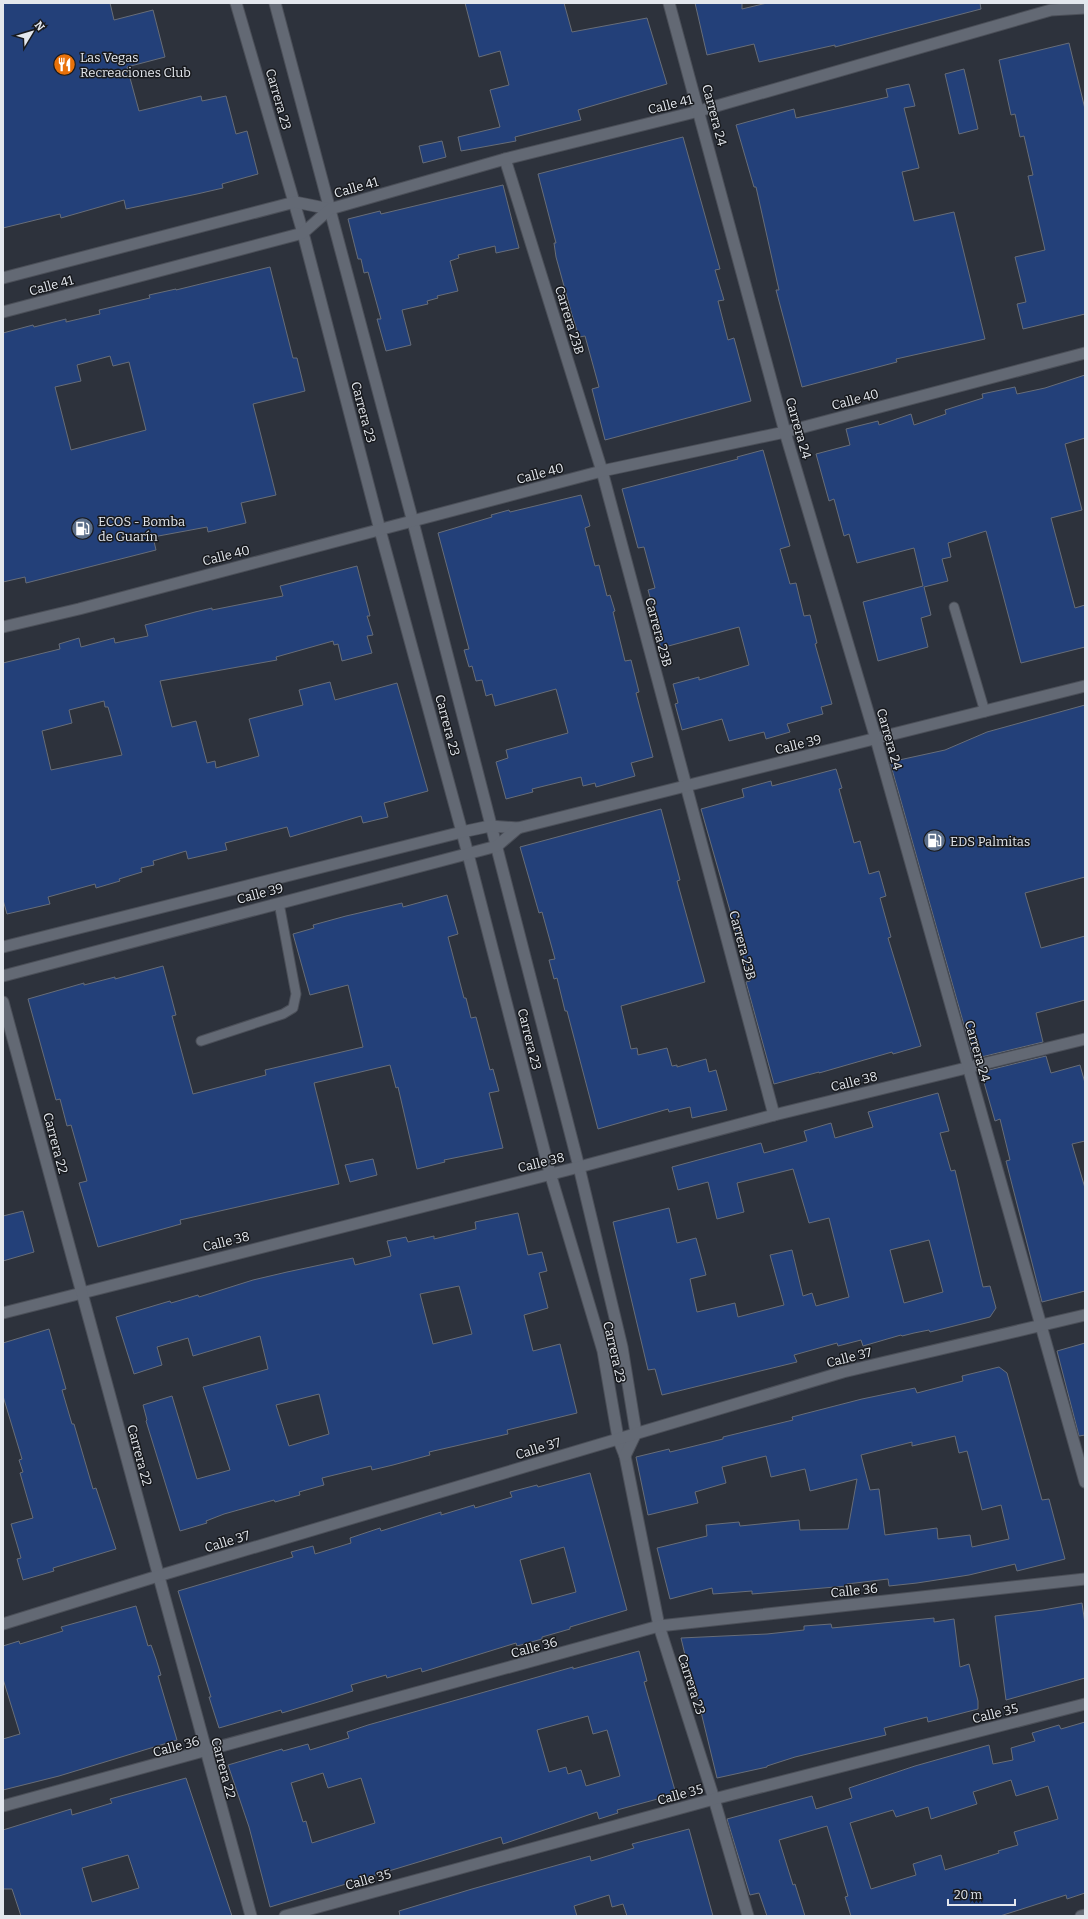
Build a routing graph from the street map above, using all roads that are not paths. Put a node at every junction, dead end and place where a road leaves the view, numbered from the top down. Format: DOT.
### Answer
graph roads {
  1 [pos="236,3"];
  2 [pos="275,3"];
  3 [pos="669,3"];
  4 [pos="1085,8"];
  5 [pos="699,111"];
  6 [pos="505,160"];
  7 [pos="295,202"];
  8 [pos="330,209"];
  9 [pos="303,233"];
  10 [pos="3,278"];
  11 [pos="3,312"];
  12 [pos="1085,353"];
  13 [pos="785,432"];
  14 [pos="602,471"];
  15 [pos="413,522"];
  16 [pos="380,530"];
  17 [pos="954,607"];
  18 [pos="3,627"];
  19 [pos="1085,686"];
  20 [pos="985,712"];
  21 [pos="876,739"];
  22 [pos="686,787"];
  23 [pos="490,826"];
  24 [pos="518,828"];
  25 [pos="462,832"];
  26 [pos="497,846"];
  27 [pos="468,854"];
  28 [pos="279,903"];
  29 [pos="3,947"];
  30 [pos="3,976"];
  31 [pos="3,1002"];
  32 [pos="1085,1039"];
  33 [pos="201,1041"];
  34 [pos="968,1068"];
  35 [pos="774,1115"];
  36 [pos="579,1167"];
  37 [pos="550,1173"];
  38 [pos="82,1293"];
  39 [pos="3,1313"];
  40 [pos="1085,1315"];
  41 [pos="1041,1326"];
  42 [pos="636,1433"];
  43 [pos="618,1438"];
  44 [pos="625,1456"];
  45 [pos="1085,1482"];
  46 [pos="158,1576"];
  47 [pos="1085,1579"];
  48 [pos="3,1624"];
  49 [pos="659,1626"];
  50 [pos="1085,1704"];
  51 [pos="205,1752"];
  52 [pos="714,1799"];
  53 [pos="3,1806"];
  54 [pos="1085,1915"];
  55 [pos="251,1916"];
  56 [pos="285,1916"];
  57 [pos="748,1916"];
  58 [pos="1081,1916"];
  1 -- 7 [label="street, Carrera 23"];
  2 -- 8 [label="street, Carrera 23"];
  3 -- 5 [label="street, Carrera 24"];
  4 -- 5 [label="street, Calle 41"];
  5 -- 6 [label="street, Calle 41"];
  5 -- 13 [label="street, Carrera 24"];
  6 -- 8 [label="street, Calle 41"];
  6 -- 14 [label="street, Carrera 23B"];
  7 -- 8 [label="street, Calle 41"];
  7 -- 9 [label="street, Carrera 23"];
  7 -- 10 [label="street, Calle 41"];
  8 -- 9 [label="street, Calle 41"];
  8 -- 15 [label="street, Carrera 23"];
  9 -- 11 [label="street, Calle 41"];
  9 -- 16 [label="street, Carrera 23"];
  12 -- 13 [label="street, Calle 40"];
  13 -- 14 [label="street, Calle 40"];
  13 -- 21 [label="street, Carrera 24"];
  14 -- 15 [label="street, Calle 40"];
  14 -- 22 [label="street, Carrera 23B"];
  15 -- 16 [label="street, Calle 40"];
  15 -- 23 [label="street, Carrera 23"];
  16 -- 18 [label="street, Calle 40"];
  16 -- 25 [label="street, Carrera 23"];
  17 -- 20 [label="lane"];
  19 -- 20 [label="street, Calle 39"];
  20 -- 21 [label="street, Calle 39"];
  21 -- 22 [label="street, Calle 39"];
  21 -- 34 [label="street, Carrera 24"];
  22 -- 24 [label="street, Calle 39"];
  22 -- 35 [label="street, Carrera 23B"];
  23 -- 24 [label="street, Calle 39"];
  23 -- 25 [label="street, Calle 39"];
  23 -- 26 [label="street, Carrera 23"];
  24 -- 26 [label="street, Calle 39"];
  25 -- 27 [label="street, Carrera 23"];
  25 -- 29 [label="street, Calle 39"];
  26 -- 27 [label="street, Calle 39"];
  26 -- 36 [label="street, Carrera 23"];
  27 -- 28 [label="street, Calle 39"];
  27 -- 37 [label="street, Carrera 23"];
  28 -- 30 [label="street, Calle 39"];
  28 -- 33 [label="lane"];
  31 -- 38 [label="street, Carrera 22"];
  32 -- 34 [label="street, Calle 38"];
  34 -- 35 [label="street, Calle 38"];
  34 -- 41 [label="street, Carrera 24"];
  35 -- 36 [label="street, Calle 38"];
  36 -- 37 [label="street, Calle 38"];
  36 -- 42 [label="street, Carrera 23"];
  37 -- 38 [label="street, Calle 38"];
  37 -- 43 [label="street, Carrera 23"];
  38 -- 39 [label="street, Calle 38"];
  38 -- 46 [label="street, Carrera 22"];
  40 -- 41 [label="street, Calle 37"];
  41 -- 42 [label="street, Calle 37"];
  41 -- 45 [label="street, Carrera 24"];
  42 -- 43 [label="street, Calle 37"];
  42 -- 44 [label="street"];
  43 -- 44 [label="street, Carrera 23"];
  43 -- 46 [label="street, Calle 37"];
  44 -- 49 [label="street, Carrera 23"];
  46 -- 48 [label="street, Calle 37"];
  46 -- 51 [label="street, Carrera 22"];
  47 -- 49 [label="street, Calle 36"];
  49 -- 51 [label="street, Calle 36"];
  49 -- 52 [label="street, Carrera 23"];
  50 -- 52 [label="street, Calle 35"];
  51 -- 53 [label="street, Calle 36"];
  51 -- 55 [label="street, Carrera 22"];
  52 -- 56 [label="street, Calle 35"];
  52 -- 57 [label="street, Carrera 23"];
  54 -- 58 [label="street"];
}
